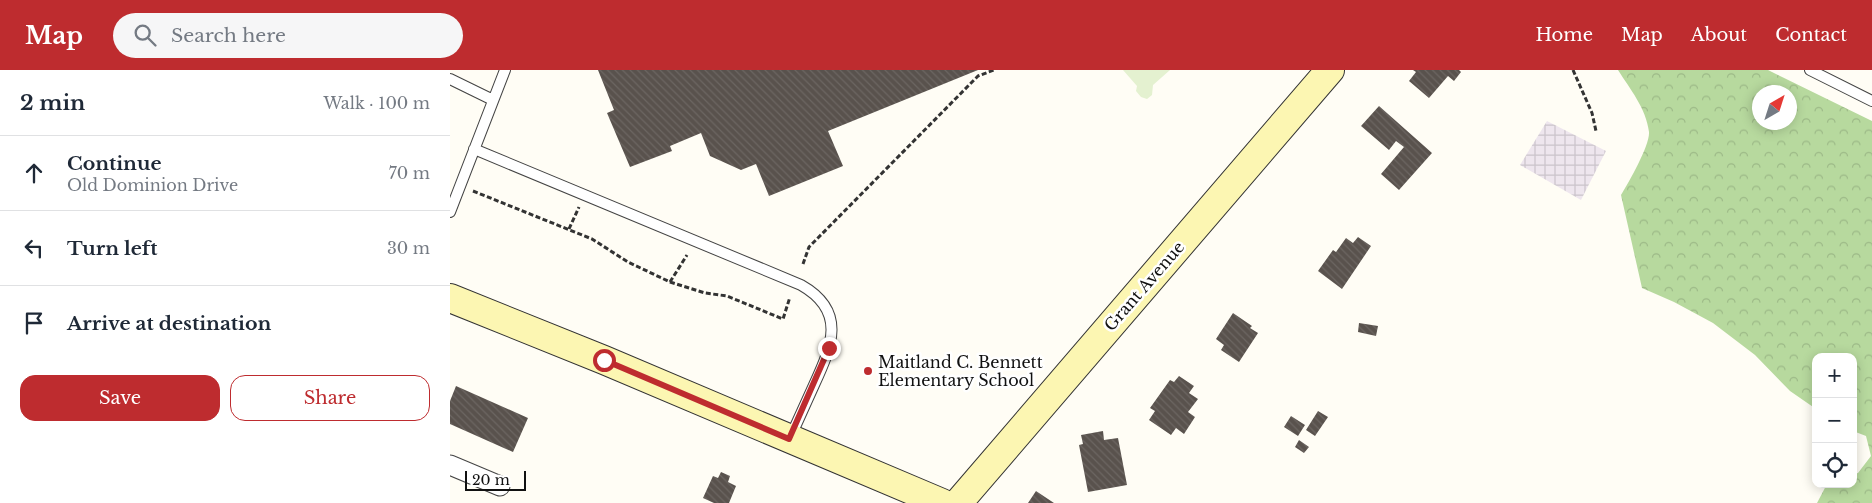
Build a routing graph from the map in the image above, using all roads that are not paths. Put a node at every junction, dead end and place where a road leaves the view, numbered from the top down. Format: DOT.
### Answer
graph roads {
  1 [pos="505,70"];
  2 [pos="1330,70"];
  3 [pos="1810,70"];
  4 [pos="450,79"];
  5 [pos="493,100"];
  6 [pos="1872,101"];
  7 [pos="474,148"];
  8 [pos="450,212"];
  9 [pos="450,298"];
  10 [pos="789,439"];
  11 [pos="450,465"];
  12 [pos="500,486"];
  13 [pos="942,503"];
  14 [pos="958,503"];
  1 -- 5 [label="lane"];
  2 -- 14 [label="street, Grant Avenue"];
  3 -- 6 [label="lane"];
  4 -- 5 [label="lane"];
  5 -- 7 [label="lane"];
  7 -- 8 [label="lane"];
  7 -- 10 [label="lane"];
  9 -- 10 [label="street"];
  10 -- 13 [label="street"];
  11 -- 12 [label="street"];
}
